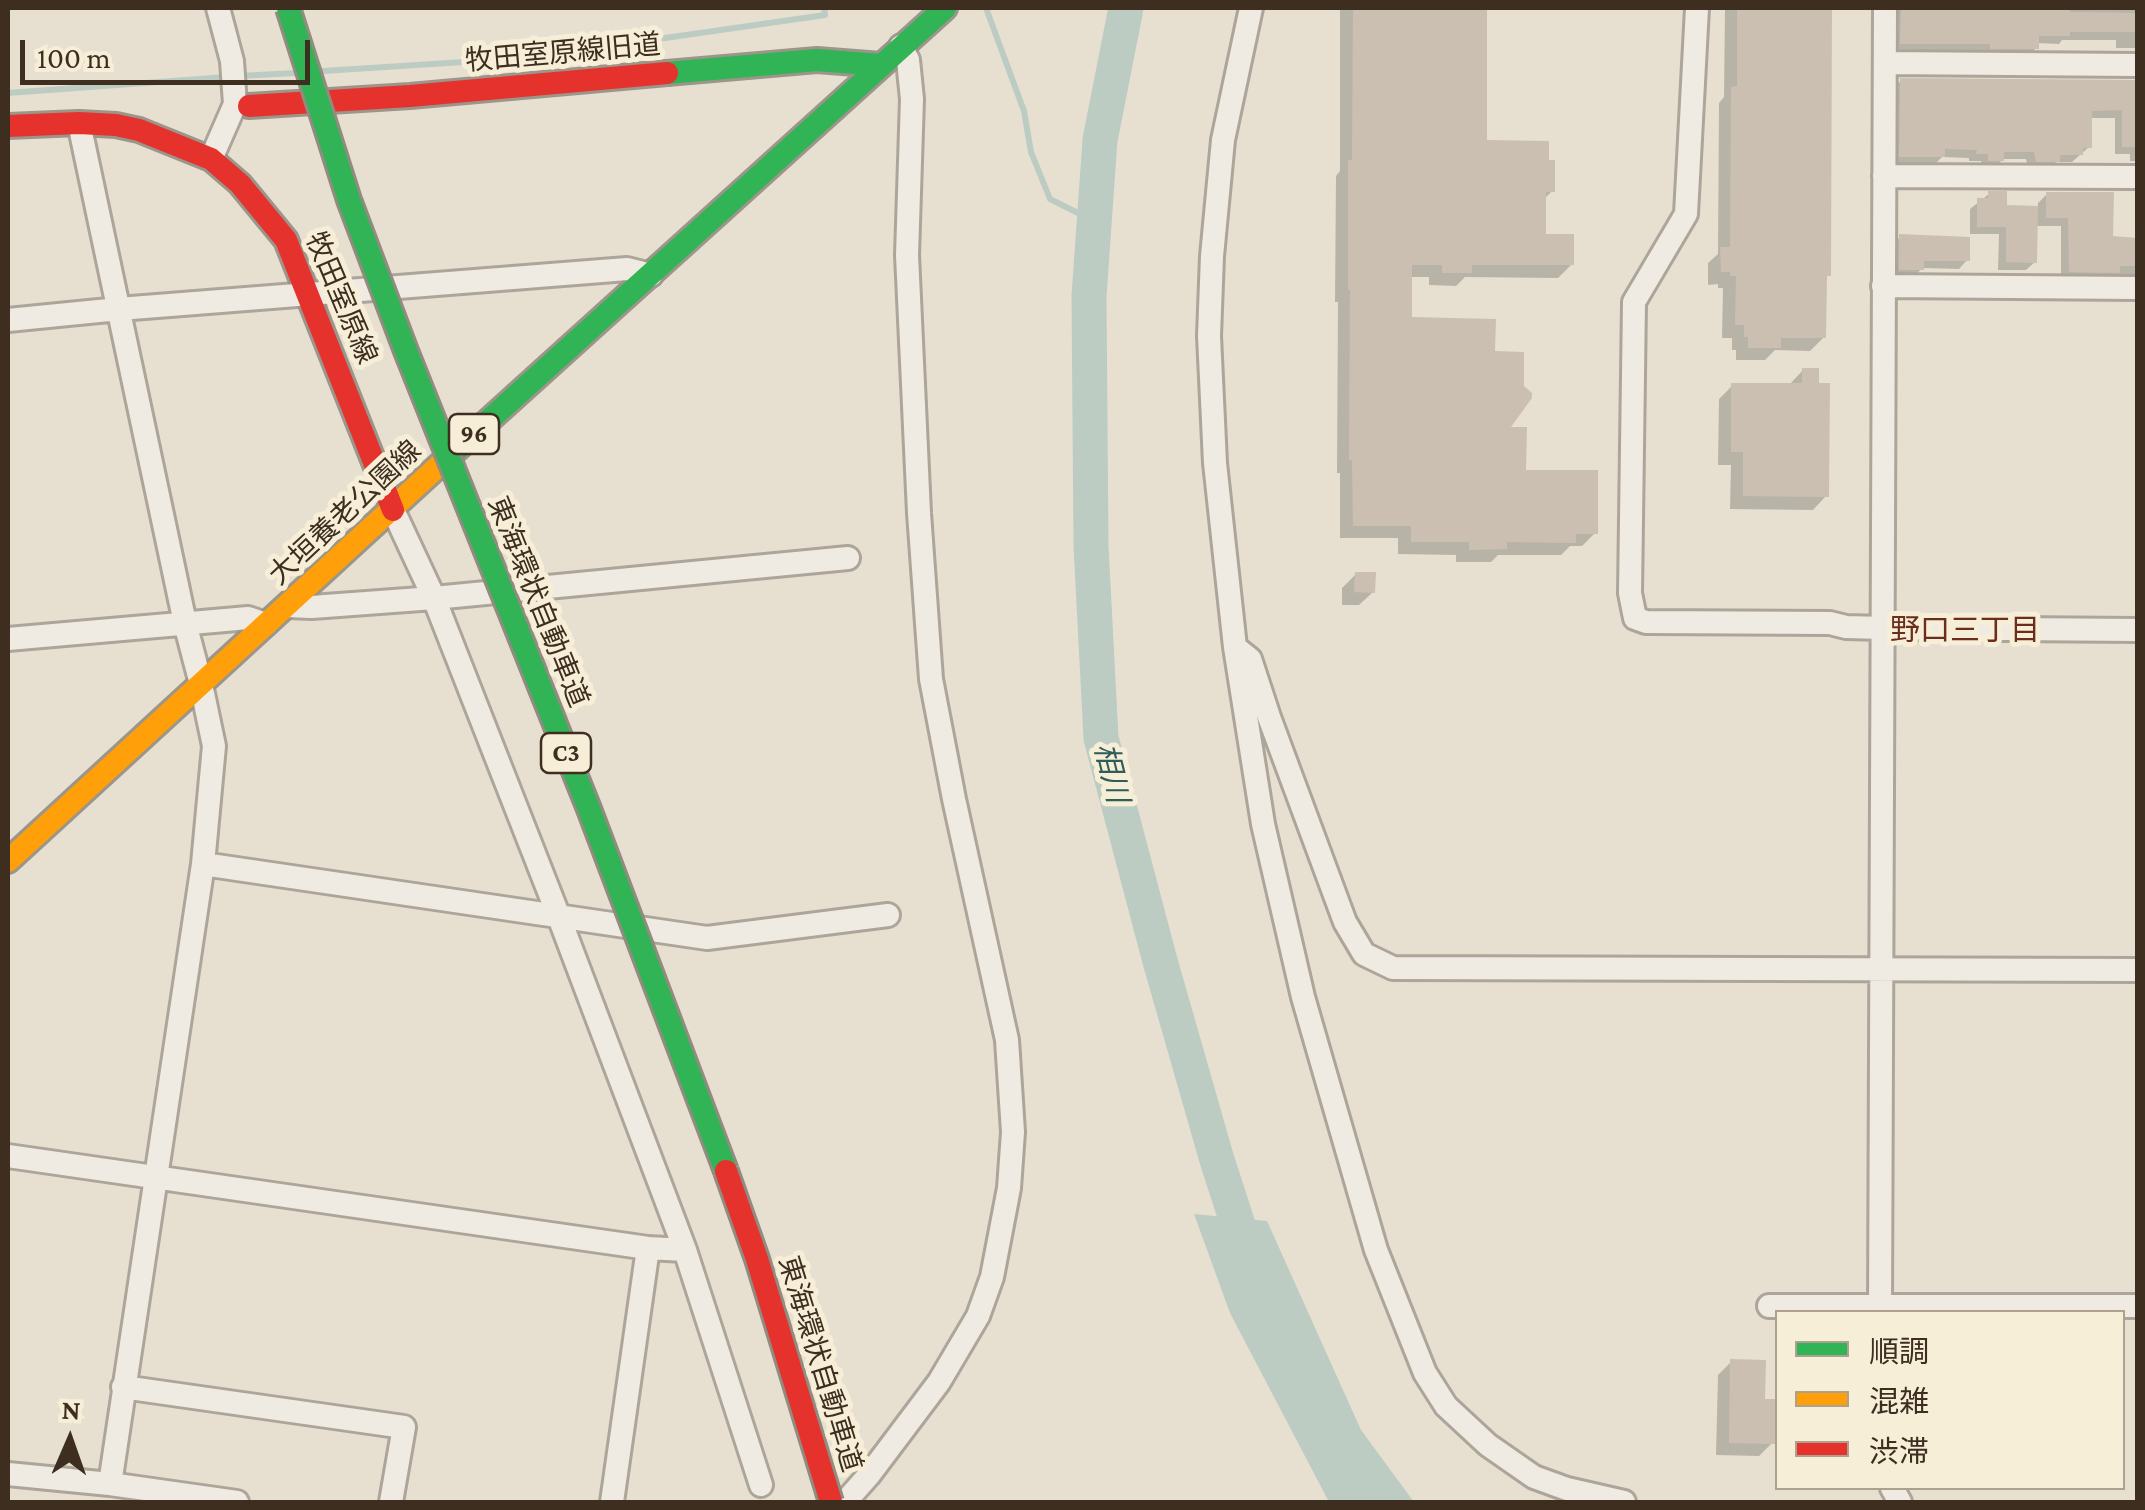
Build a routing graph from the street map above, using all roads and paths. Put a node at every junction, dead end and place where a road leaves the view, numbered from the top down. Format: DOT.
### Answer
graph roads {
  1 [pos="218,8"];
  2 [pos="288,8"];
  3 [pos="1251,8"];
  4 [pos="1697,8"];
  5 [pos="1885,8"];
  6 [pos="937,10"];
  7 [pos="901,46"];
  8 [pos="1885,63"];
  9 [pos="881,65"];
  10 [pos="2138,65"];
  11 [pos="242,98"];
  12 [pos="79,123"];
  13 [pos="8,126"];
  14 [pos="211,159"];
  15 [pos="1884,176"];
  16 [pos="2138,178"];
  17 [pos="650,275"];
  18 [pos="1883,286"];
  19 [pos="2138,288"];
  20 [pos="309,294"];
  21 [pos="119,309"];
  22 [pos="8,320"];
  23 [pos="394,510"];
  24 [pos="848,558"];
  25 [pos="434,598"];
  26 [pos="288,606"];
  27 [pos="185,624"];
  28 [pos="266,624"];
  29 [pos="1883,628"];
  30 [pos="2138,630"];
  31 [pos="8,640"];
  32 [pos="1235,647"];
  33 [pos="201,684"];
  34 [pos="8,861"];
  35 [pos="203,864"];
  36 [pos="888,915"];
  37 [pos="559,917"];
  38 [pos="1882,968"];
  39 [pos="2138,970"];
  40 [pos="8,1156"];
  41 [pos="155,1178"];
  42 [pos="648,1248"];
  43 [pos="686,1250"];
  44 [pos="1769,1306"];
  45 [pos="2138,1306"];
  46 [pos="1880,1309"];
  47 [pos="123,1387"];
  48 [pos="8,1474"];
  49 [pos="110,1484"];
  50 [pos="761,1484"];
  51 [pos="236,1502"];
  52 [pos="391,1502"];
  53 [pos="612,1502"];
  54 [pos="831,1502"];
  55 [pos="845,1502"];
  56 [pos="1624,1502"];
  1 -- 11 [label="street"];
  2 -- 54 [label="main road, 東海環状自動車道 / C3, bridge"];
  3 -- 32 [label="street"];
  4 -- 29 [label="street"];
  5 -- 8 [label="street"];
  6 -- 7 [label="main road, 大垣養老公園線 / 96"];
  7 -- 9 [label="main road, 大垣養老公園線 / 96"];
  7 -- 55 [label="street"];
  8 -- 10 [label="street"];
  8 -- 15 [label="street"];
  9 -- 11 [label="main road, 牧田室原線旧道"];
  9 -- 17 [label="main road, 大垣養老公園線 / 96"];
  11 -- 14 [label="street"];
  12 -- 13 [label="main road, 牧田室原線"];
  12 -- 14 [label="main road, 牧田室原線"];
  12 -- 21 [label="street"];
  14 -- 20 [label="main road, 牧田室原線"];
  15 -- 16 [label="street"];
  15 -- 18 [label="street"];
  17 -- 20 [label="street"];
  17 -- 23 [label="main road, 大垣養老公園線 / 96"];
  18 -- 19 [label="street"];
  18 -- 29 [label="street"];
  20 -- 21 [label="street"];
  20 -- 23 [label="main road, 牧田室原線"];
  21 -- 22 [label="street"];
  21 -- 27 [label="street"];
  23 -- 25 [label="street"];
  23 -- 26 [label="main road, 大垣養老公園線 / 96"];
  24 -- 25 [label="street"];
  25 -- 26 [label="street"];
  25 -- 37 [label="street"];
  26 -- 28 [label="main road, 大垣養老公園線 / 96"];
  27 -- 28 [label="street"];
  27 -- 31 [label="street"];
  27 -- 33 [label="street"];
  28 -- 33 [label="main road, 大垣養老公園線 / 96"];
  29 -- 30 [label="street"];
  29 -- 38 [label="street"];
  32 -- 38 [label="street"];
  32 -- 56 [label="street"];
  33 -- 34 [label="main road, 大垣養老公園線 / 96"];
  33 -- 35 [label="street"];
  35 -- 37 [label="street"];
  35 -- 41 [label="street"];
  36 -- 37 [label="street"];
  37 -- 43 [label="street"];
  38 -- 39 [label="street"];
  38 -- 46 [label="street"];
  40 -- 41 [label="street"];
  41 -- 42 [label="street"];
  41 -- 47 [label="street"];
  42 -- 43 [label="street"];
  42 -- 53 [label="street"];
  43 -- 50 [label="street"];
  44 -- 46 [label="street"];
  45 -- 46 [label="street"];
  47 -- 49 [label="street"];
  47 -- 52 [label="street"];
  48 -- 49 [label="street"];
  49 -- 51 [label="street"];
}
